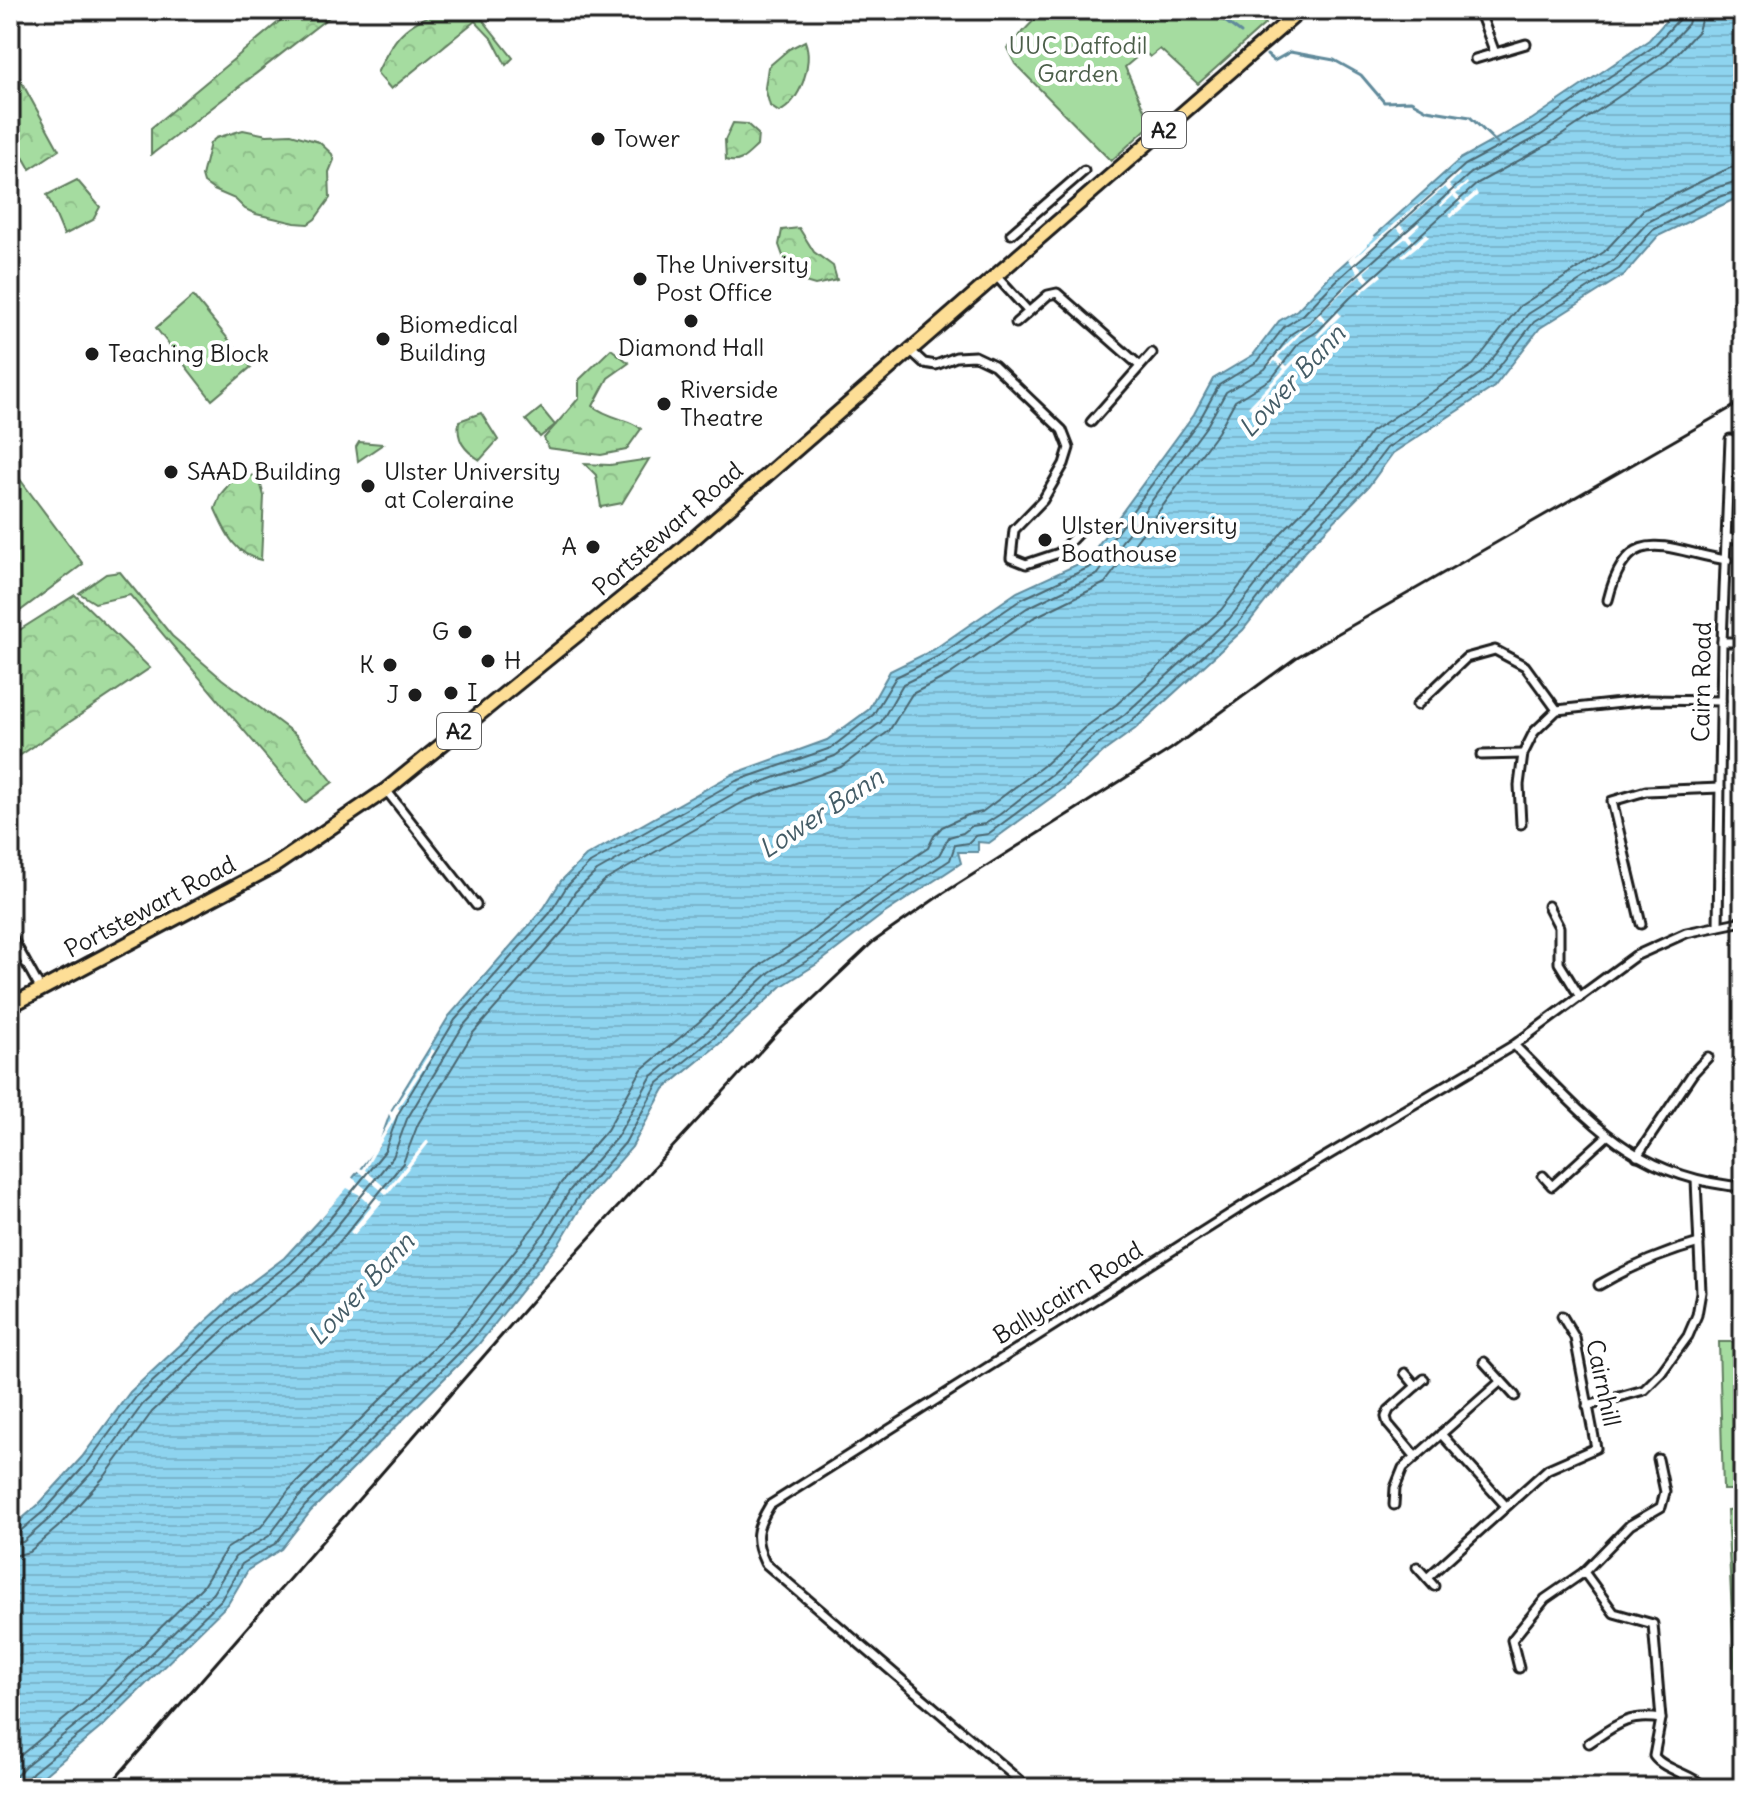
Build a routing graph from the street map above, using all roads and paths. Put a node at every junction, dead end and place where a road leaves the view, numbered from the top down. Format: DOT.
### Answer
graph roads {
  1 [pos="1301,10"];
  2 [pos="1479,10"];
  3 [pos="1526,44"];
  4 [pos="1495,53"];
  5 [pos="1475,59"];
  6 [pos="1084,171"];
  7 [pos="1011,234"];
  8 [pos="997,277"];
  9 [pos="1028,311"];
  10 [pos="1016,323"];
  11 [pos="910,350"];
  12 [pos="1152,353"];
  13 [pos="1140,366"];
  14 [pos="1091,422"];
  15 [pos="1730,439"];
  16 [pos="1077,534"];
  17 [pos="1728,538"];
  18 [pos="1743,540"];
  19 [pos="1727,560"];
  20 [pos="1608,600"];
  21 [pos="1722,642"];
  22 [pos="1743,642"];
  23 [pos="1721,701"];
  24 [pos="1417,705"];
  25 [pos="1557,710"];
  26 [pos="1523,754"];
  27 [pos="1481,755"];
  28 [pos="1720,788"];
  29 [pos="386,790"];
  30 [pos="1521,824"];
  31 [pos="476,905"];
  32 [pos="1548,906"];
  33 [pos="1743,921"];
  34 [pos="1641,924"];
  35 [pos="1718,926"];
  36 [pos="10,934"];
  37 [pos="41,990"];
  38 [pos="1580,997"];
  39 [pos="10,1006"];
  40 [pos="1514,1045"];
  41 [pos="1708,1057"];
  42 [pos="1607,1136"];
  43 [pos="1637,1156"];
  44 [pos="1543,1176"];
  45 [pos="1696,1180"];
  46 [pos="1743,1187"];
  47 [pos="1699,1243"];
  48 [pos="1599,1285"];
  49 [pos="1562,1316"];
  50 [pos="1484,1362"];
  51 [pos="1405,1373"];
  52 [pos="1424,1379"];
  53 [pos="1501,1381"];
  54 [pos="1416,1386"];
  55 [pos="1515,1396"];
  56 [pos="1587,1406"];
  57 [pos="1441,1434"];
  58 [pos="1415,1456"];
  59 [pos="1658,1459"];
  60 [pos="1394,1505"];
  61 [pos="1505,1505"];
  62 [pos="1417,1567"];
  63 [pos="1584,1572"];
  64 [pos="1427,1578"];
  65 [pos="1434,1586"];
  66 [pos="1519,1668"];
  67 [pos="1661,1719"];
  68 [pos="1589,1743"];
  69 [pos="1703,1787"];
  70 [pos="1028,1788"];
  1 -- 8 [label="main road, Portstewart Road / A2"];
  2 -- 4 [label="street"];
  3 -- 4 [label="street"];
  4 -- 5 [label="street"];
  6 -- 7 [label="street"];
  8 -- 9 [label="street"];
  8 -- 11 [label="main road, Portstewart Road / A2"];
  9 -- 10 [label="street"];
  9 -- 13 [label="street"];
  11 -- 16 [label="street"];
  11 -- 29 [label="main road, Portstewart Road / A2"];
  12 -- 13 [label="street"];
  13 -- 14 [label="street"];
  15 -- 17 [label="street, Cairn Road"];
  17 -- 18 [label="street"];
  17 -- 19 [label="street, Cairn Road"];
  19 -- 20 [label="street"];
  19 -- 21 [label="street, Cairn Road"];
  21 -- 22 [label="street"];
  21 -- 23 [label="street, Cairn Road"];
  23 -- 25 [label="street"];
  23 -- 28 [label="street, Cairn Road"];
  24 -- 25 [label="street"];
  25 -- 26 [label="street"];
  26 -- 27 [label="street"];
  26 -- 30 [label="street"];
  28 -- 34 [label="street"];
  28 -- 35 [label="street, Cairn Road"];
  29 -- 31 [label="street"];
  29 -- 37 [label="main road, Portstewart Road / A2"];
  32 -- 38 [label="street"];
  33 -- 35 [label="street, Ballycairn Road"];
  35 -- 38 [label="street, Ballycairn Road"];
  36 -- 37 [label="street"];
  37 -- 39 [label="main road, Portstewart Road / A2"];
  38 -- 40 [label="street, Ballycairn Road"];
  40 -- 42 [label="street"];
  40 -- 70 [label="street, Ballycairn Road"];
  41 -- 43 [label="street"];
  42 -- 43 [label="street"];
  42 -- 44 [label="street"];
  43 -- 45 [label="street"];
  45 -- 46 [label="street"];
  45 -- 47 [label="street"];
  47 -- 48 [label="street"];
  47 -- 56 [label="street"];
  49 -- 56 [label="street, Cairnhill"];
  50 -- 53 [label="street"];
  51 -- 54 [label="street"];
  52 -- 54 [label="street"];
  53 -- 55 [label="street"];
  53 -- 57 [label="street"];
  54 -- 58 [label="street"];
  56 -- 61 [label="street, Cairnhill"];
  57 -- 58 [label="street"];
  57 -- 61 [label="street"];
  58 -- 60 [label="street"];
  59 -- 63 [label="street"];
  61 -- 64 [label="street, Cairnhill"];
  62 -- 64 [label="street"];
  63 -- 66 [label="street"];
  63 -- 67 [label="street"];
  64 -- 65 [label="street"];
  67 -- 68 [label="street"];
  67 -- 69 [label="street"];
}
